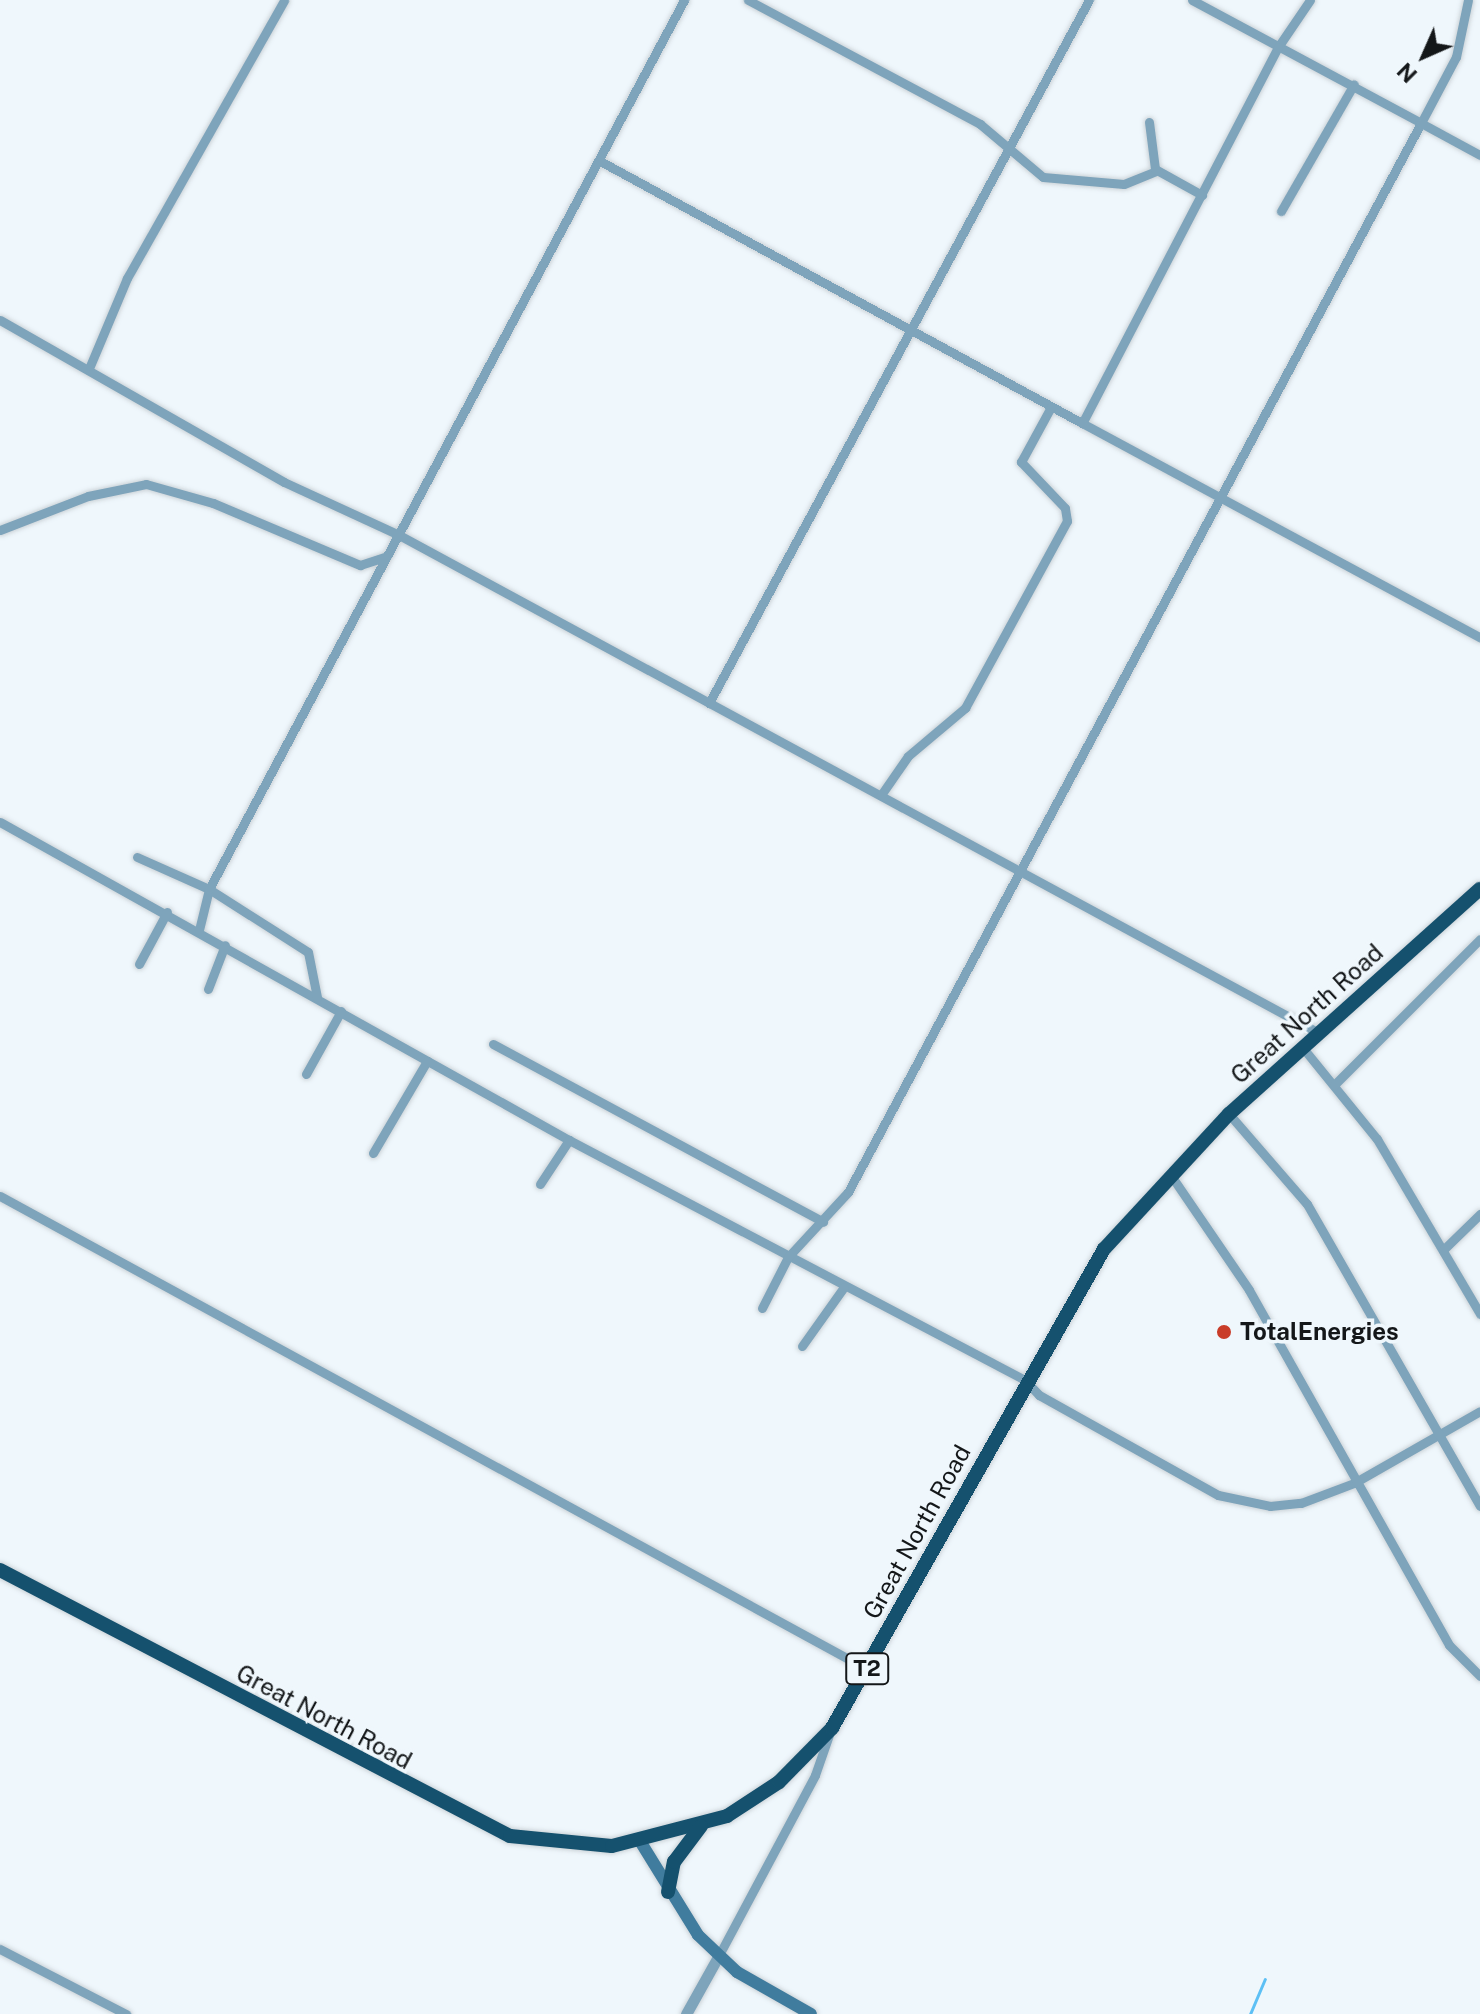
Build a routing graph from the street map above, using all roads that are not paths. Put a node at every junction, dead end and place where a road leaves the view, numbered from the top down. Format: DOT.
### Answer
graph roads {
  1 [pos="284,0"];
  2 [pos="684,0"];
  3 [pos="748,0"];
  4 [pos="1089,0"];
  5 [pos="1192,0"];
  6 [pos="1310,0"];
  7 [pos="1468,0"];
  8 [pos="1278,47"];
  9 [pos="1354,84"];
  10 [pos="1149,122"];
  11 [pos="1421,123"];
  12 [pos="1005,150"];
  13 [pos="1480,155"];
  14 [pos="600,161"];
  15 [pos="1157,171"];
  16 [pos="1202,195"];
  17 [pos="1281,211"];
  18 [pos="0,320"];
  19 [pos="909,329"];
  20 [pos="90,366"];
  21 [pos="1051,407"];
  22 [pos="1082,423"];
  23 [pos="1220,495"];
  24 [pos="0,530"];
  25 [pos="399,535"];
  26 [pos="387,556"];
  27 [pos="1480,637"];
  28 [pos="709,703"];
  29 [pos="881,795"];
  30 [pos="0,822"];
  31 [pos="137,857"];
  32 [pos="1021,869"];
  33 [pos="209,889"];
  34 [pos="1480,889"];
  35 [pos="167,912"];
  36 [pos="199,930"];
  37 [pos="1480,939"];
  38 [pos="225,945"];
  39 [pos="139,964"];
  40 [pos="208,989"];
  41 [pos="317,997"];
  42 [pos="341,1011"];
  43 [pos="1319,1033"];
  44 [pos="493,1044"];
  45 [pos="1303,1048"];
  46 [pos="427,1061"];
  47 [pos="306,1074"];
  48 [pos="1334,1085"];
  49 [pos="1229,1114"];
  50 [pos="569,1140"];
  51 [pos="373,1153"];
  52 [pos="1170,1174"];
  53 [pos="540,1184"];
  54 [pos="0,1196"];
  55 [pos="1480,1214"];
  56 [pos="823,1222"];
  57 [pos="1443,1250"];
  58 [pos="788,1257"];
  59 [pos="844,1287"];
  60 [pos="762,1308"];
  61 [pos="1480,1314"];
  62 [pos="802,1346"];
  63 [pos="1025,1380"];
  64 [pos="1480,1411"];
  65 [pos="1441,1435"];
  66 [pos="1354,1483"];
  67 [pos="1480,1506"];
  68 [pos="0,1570"];
  69 [pos="867,1669"];
  70 [pos="1480,1676"];
  71 [pos="832,1728"];
  72 [pos="701,1825"];
  73 [pos="640,1841"];
  74 [pos="668,1892"];
  75 [pos="0,1949"];
  76 [pos="719,1955"];
  77 [pos="126,2014"];
  78 [pos="686,2014"];
  79 [pos="811,2014"];
  1 -- 20 [label="street"];
  2 -- 14 [label="street"];
  3 -- 12 [label="street"];
  4 -- 12 [label="street"];
  5 -- 8 [label="street"];
  6 -- 8 [label="street"];
  7 -- 11 [label="street"];
  8 -- 9 [label="street"];
  8 -- 16 [label="street"];
  9 -- 11 [label="street"];
  9 -- 17 [label="street"];
  10 -- 15 [label="street"];
  11 -- 13 [label="street"];
  11 -- 23 [label="street"];
  12 -- 15 [label="street"];
  12 -- 19 [label="street"];
  14 -- 19 [label="street"];
  14 -- 25 [label="street"];
  15 -- 16 [label="street"];
  16 -- 22 [label="street"];
  18 -- 20 [label="street"];
  19 -- 21 [label="street"];
  19 -- 28 [label="street"];
  20 -- 25 [label="street"];
  21 -- 22 [label="street"];
  21 -- 29 [label="street"];
  22 -- 23 [label="street"];
  23 -- 27 [label="street"];
  23 -- 32 [label="street"];
  24 -- 26 [label="street"];
  25 -- 26 [label="street"];
  25 -- 28 [label="street"];
  26 -- 33 [label="street"];
  28 -- 29 [label="street"];
  29 -- 32 [label="street"];
  30 -- 35 [label="street"];
  31 -- 33 [label="street"];
  32 -- 43 [label="street"];
  32 -- 56 [label="street"];
  33 -- 36 [label="street"];
  33 -- 41 [label="street"];
  34 -- 43 [label="highway, Great North Road / T2"];
  35 -- 36 [label="street"];
  35 -- 39 [label="street"];
  36 -- 38 [label="street"];
  37 -- 48 [label="street"];
  38 -- 40 [label="street"];
  38 -- 41 [label="street"];
  41 -- 42 [label="street"];
  42 -- 46 [label="street"];
  42 -- 47 [label="street"];
  43 -- 45 [label="highway, Great North Road / T2"];
  44 -- 56 [label="street"];
  45 -- 48 [label="street"];
  45 -- 49 [label="highway, Great North Road / T2"];
  46 -- 50 [label="street"];
  46 -- 51 [label="street"];
  48 -- 57 [label="street"];
  49 -- 52 [label="highway, Great North Road / T2"];
  49 -- 65 [label="street"];
  50 -- 53 [label="street"];
  50 -- 58 [label="street"];
  52 -- 63 [label="highway, Great North Road / T2"];
  52 -- 66 [label="street"];
  54 -- 69 [label="street"];
  55 -- 57 [label="street"];
  56 -- 58 [label="street"];
  57 -- 61 [label="street"];
  58 -- 59 [label="street"];
  58 -- 60 [label="street"];
  59 -- 62 [label="street"];
  59 -- 63 [label="street"];
  63 -- 66 [label="street"];
  63 -- 69 [label="highway, Great North Road / T2"];
  64 -- 65 [label="street"];
  65 -- 66 [label="street"];
  65 -- 67 [label="street"];
  66 -- 70 [label="street"];
  68 -- 73 [label="highway, Great North Road / T2"];
  69 -- 71 [label="highway, Great North Road / T2"];
  71 -- 72 [label="highway, Great North Road / T2"];
  71 -- 76 [label="street"];
  72 -- 73 [label="highway, Great North Road / T2"];
  72 -- 74 [label="highway"];
  73 -- 74 [label="main road"];
  74 -- 76 [label="main road"];
  75 -- 77 [label="street"];
  76 -- 78 [label="street"];
  76 -- 79 [label="main road"];
}
